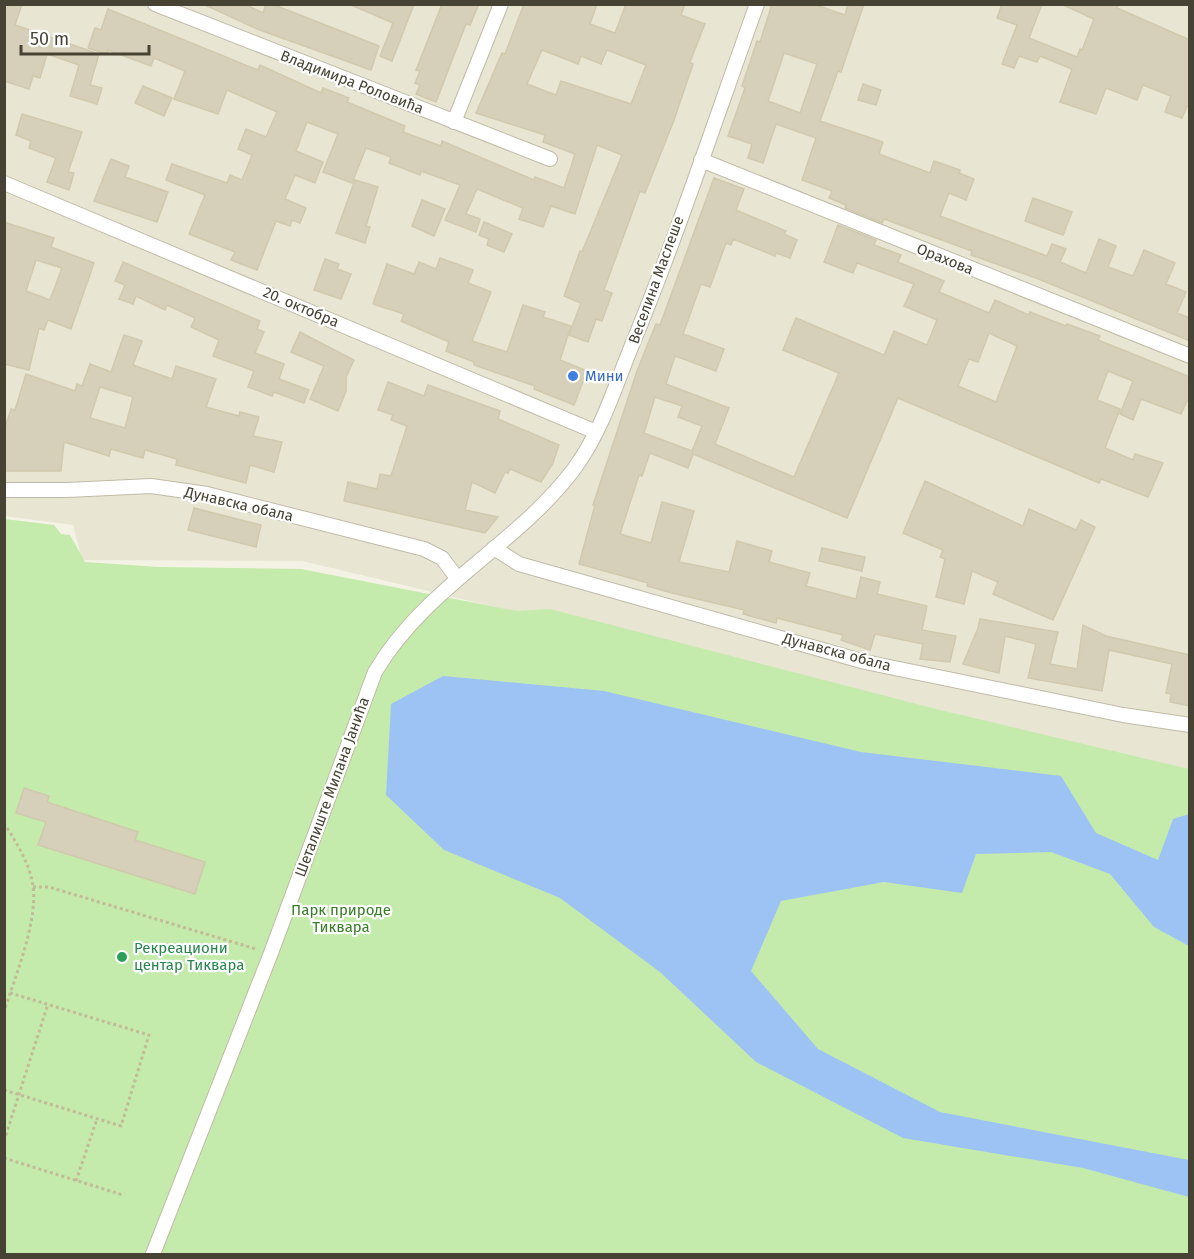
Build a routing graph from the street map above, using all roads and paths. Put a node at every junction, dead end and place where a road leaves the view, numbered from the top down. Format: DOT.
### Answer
graph roads {
  1 [pos="155,4"];
  2 [pos="501,4"];
  3 [pos="756,4"];
  4 [pos="175,8"];
  5 [pos="454,122"];
  6 [pos="550,159"];
  7 [pos="700,160"];
  8 [pos="4,183"];
  9 [pos="1190,356"];
  10 [pos="596,432"];
  11 [pos="4,490"];
  12 [pos="494,548"];
  13 [pos="457,578"];
  14 [pos="1190,725"];
  15 [pos="4,823"];
  16 [pos="33,887"];
  17 [pos="271,953"];
  18 [pos="10,993"];
  19 [pos="48,1004"];
  20 [pos="4,1012"];
  21 [pos="4,1090"];
  22 [pos="19,1095"];
  23 [pos="97,1119"];
  24 [pos="4,1141"];
  25 [pos="4,1158"];
  26 [pos="76,1181"];
  27 [pos="123,1195"];
  28 [pos="153,1254"];
  1 -- 4 [label="street, Владимира Роловића"];
  2 -- 5 [label="street"];
  3 -- 7 [label="street, Веселина Маслеше"];
  4 -- 5 [label="street, Владимира Роловића"];
  5 -- 6 [label="street, Владимира Роловића"];
  7 -- 9 [label="street, Орахова"];
  7 -- 10 [label="street, Веселина Маслеше"];
  8 -- 10 [label="street, 20. октобра"];
  10 -- 12 [label="street, Веселина Маслеше"];
  11 -- 13 [label="street, Дунавска обала"];
  12 -- 13 [label="street, Веселина Маслеше"];
  12 -- 14 [label="street, Дунавска обала"];
  13 -- 17 [label="street, Шеталиште Милана Јанића"];
  15 -- 16 [label="path"];
  16 -- 17 [label="path"];
  16 -- 18 [label="path"];
  17 -- 28 [label="street, Шеталиште Милана Јанића"];
  18 -- 19 [label="path"];
  18 -- 20 [label="path"];
  19 -- 22 [label="path"];
  19 -- 23 [label="path"];
  21 -- 22 [label="path"];
  22 -- 23 [label="path"];
  22 -- 24 [label="path"];
  23 -- 26 [label="path"];
  25 -- 26 [label="path"];
  26 -- 27 [label="path"];
}
